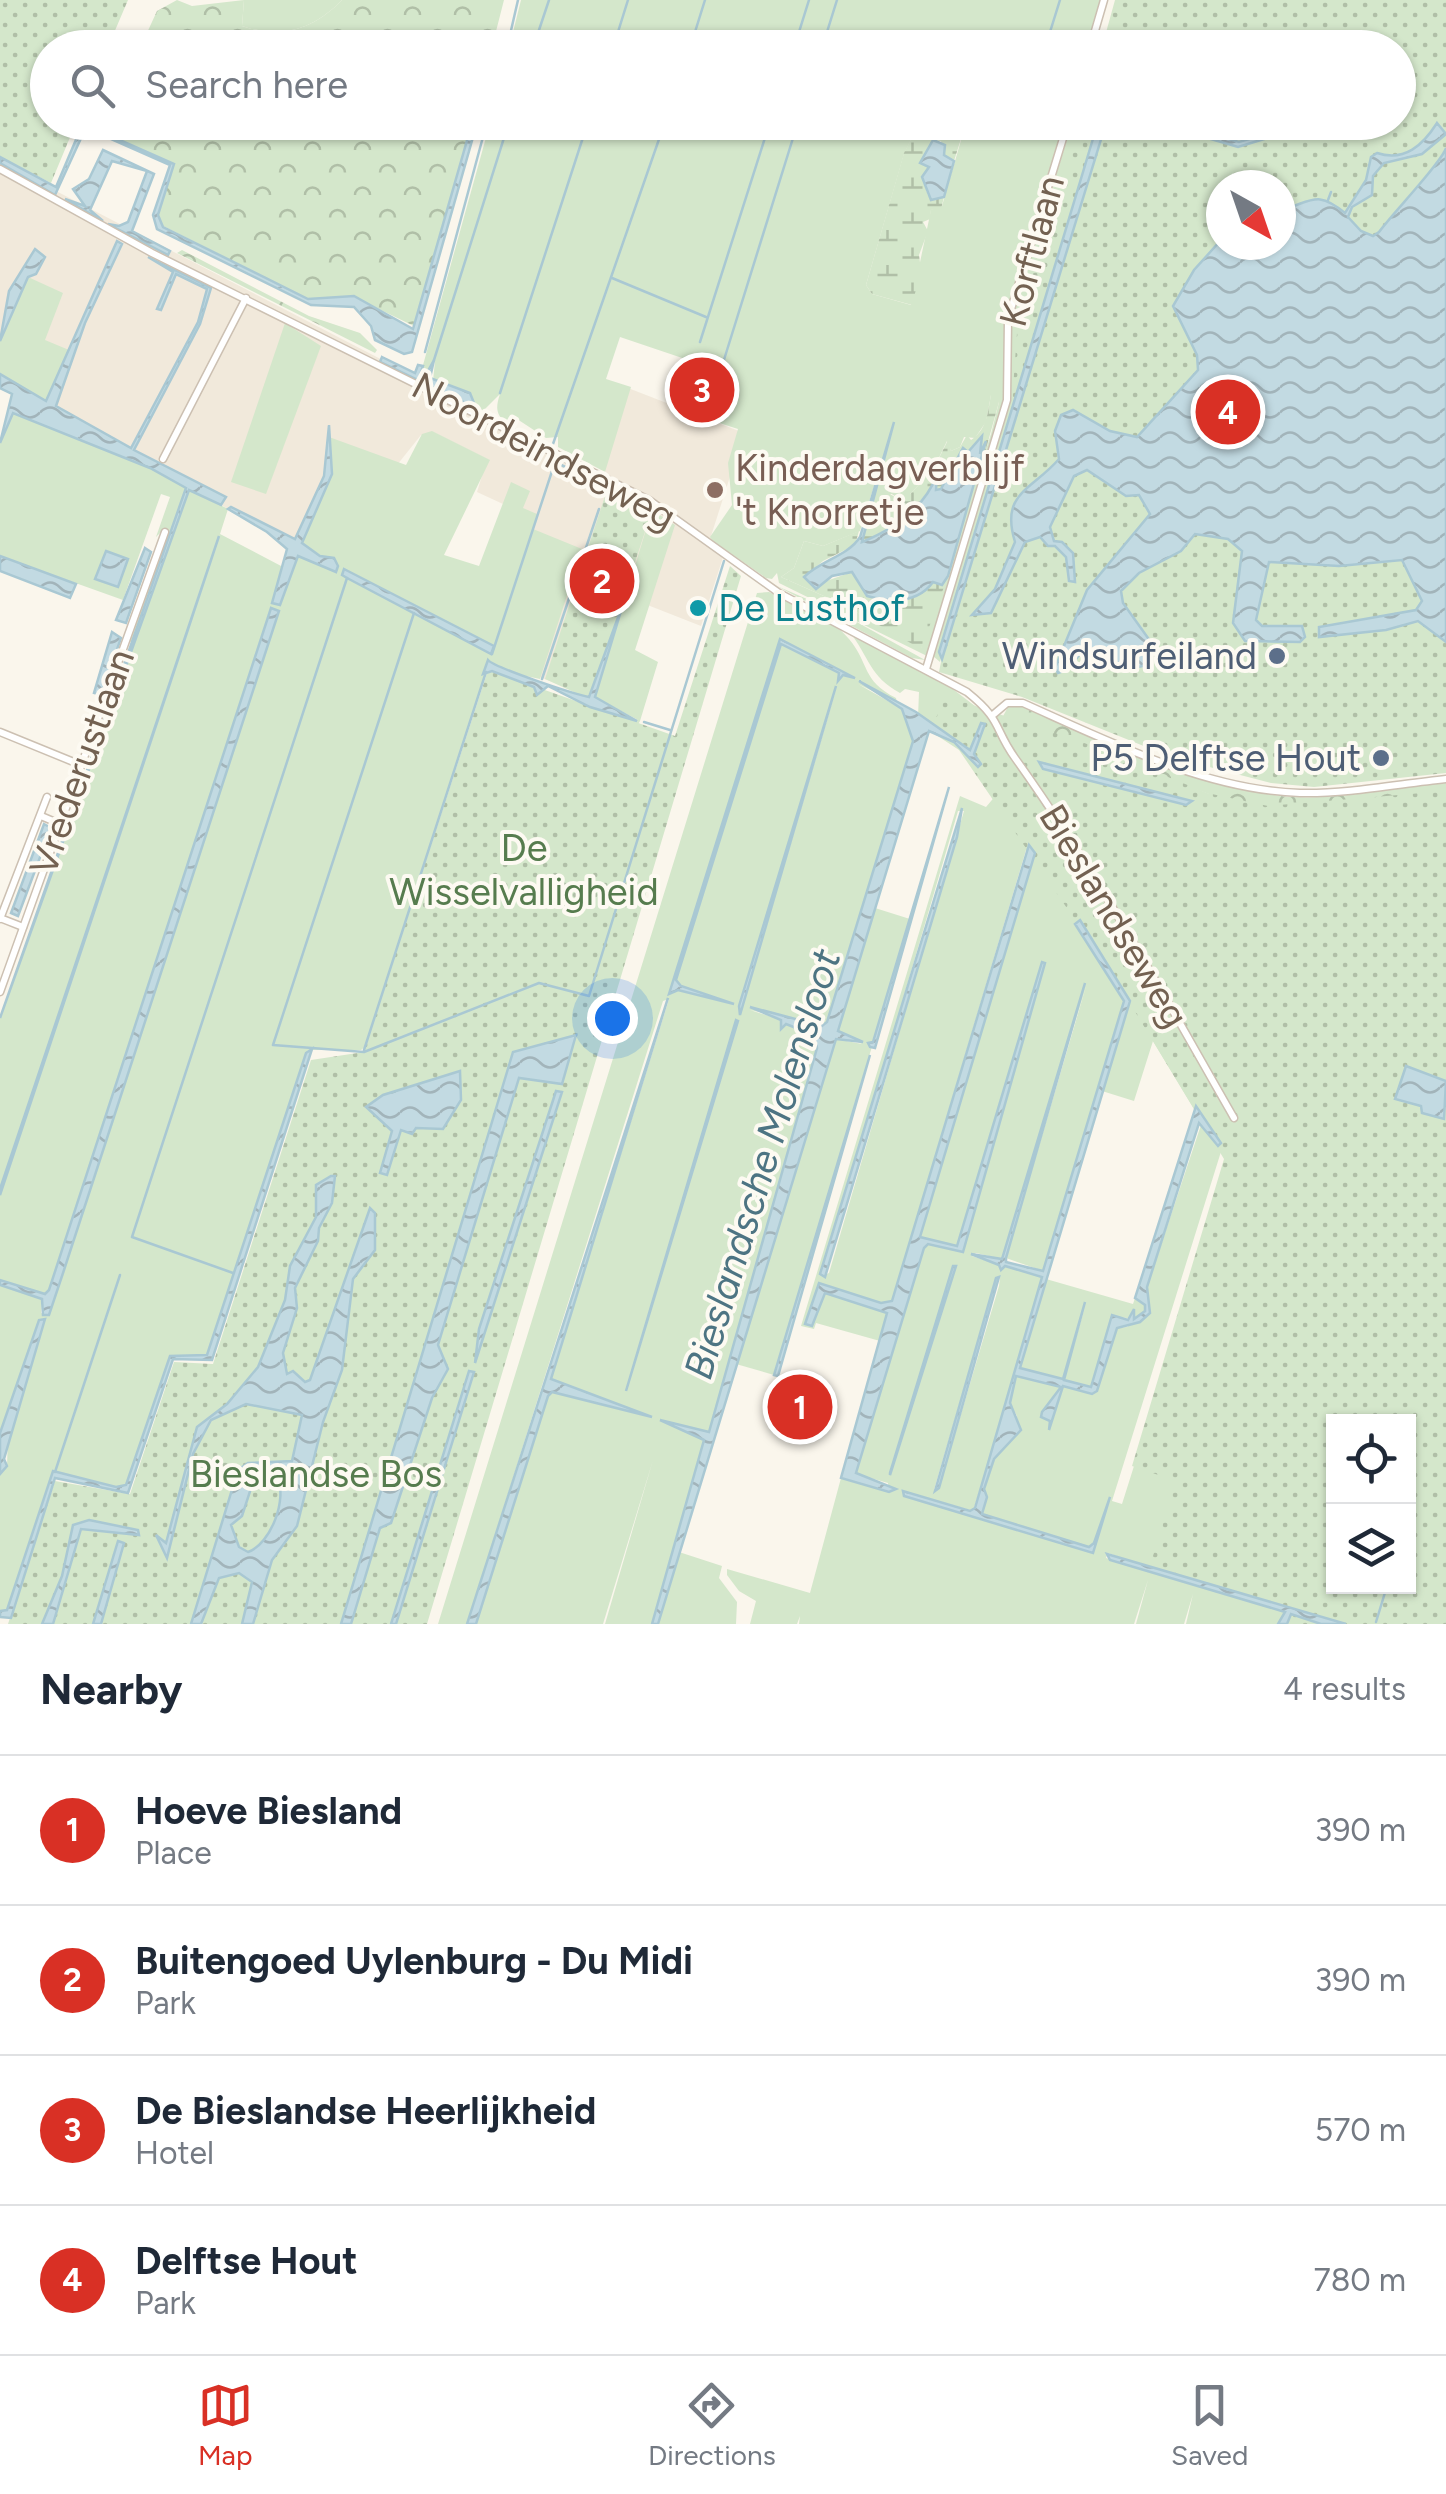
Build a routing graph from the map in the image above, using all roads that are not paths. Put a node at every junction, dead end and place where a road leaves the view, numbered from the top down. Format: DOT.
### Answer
graph roads {
  1 [pos="1104,0"];
  2 [pos="1095,30"];
  3 [pos="1063,140"];
  4 [pos="0,169"];
  5 [pos="246,298"];
  6 [pos="164,460"];
  7 [pos="165,532"];
  8 [pos="926,668"];
  9 [pos="994,714"];
  10 [pos="0,732"];
  11 [pos="81,765"];
  12 [pos="1446,779"];
  13 [pos="46,797"];
  14 [pos="41,816"];
  15 [pos="60,824"];
  16 [pos="0,918"];
  17 [pos="23,927"];
  18 [pos="0,992"];
  19 [pos="1234,1118"];
  1 -- 2 [label="street"];
  3 -- 8 [label="street, Korftlaan"];
  4 -- 5 [label="street, Noordeindseweg"];
  5 -- 6 [label="street"];
  5 -- 8 [label="street, Noordeindseweg"];
  7 -- 11 [label="street, Vrederustlaan"];
  8 -- 9 [label="street, Noordeindseweg"];
  9 -- 12 [label="street"];
  9 -- 19 [label="street, Bieslandseweg"];
  10 -- 11 [label="street"];
  11 -- 15 [label="street, Vrederustlaan"];
  13 -- 14 [label="street"];
  14 -- 15 [label="street"];
  14 -- 16 [label="street"];
  15 -- 17 [label="street, Vrederustlaan"];
  16 -- 17 [label="street"];
  17 -- 18 [label="street, Vrederustlaan"];
}
